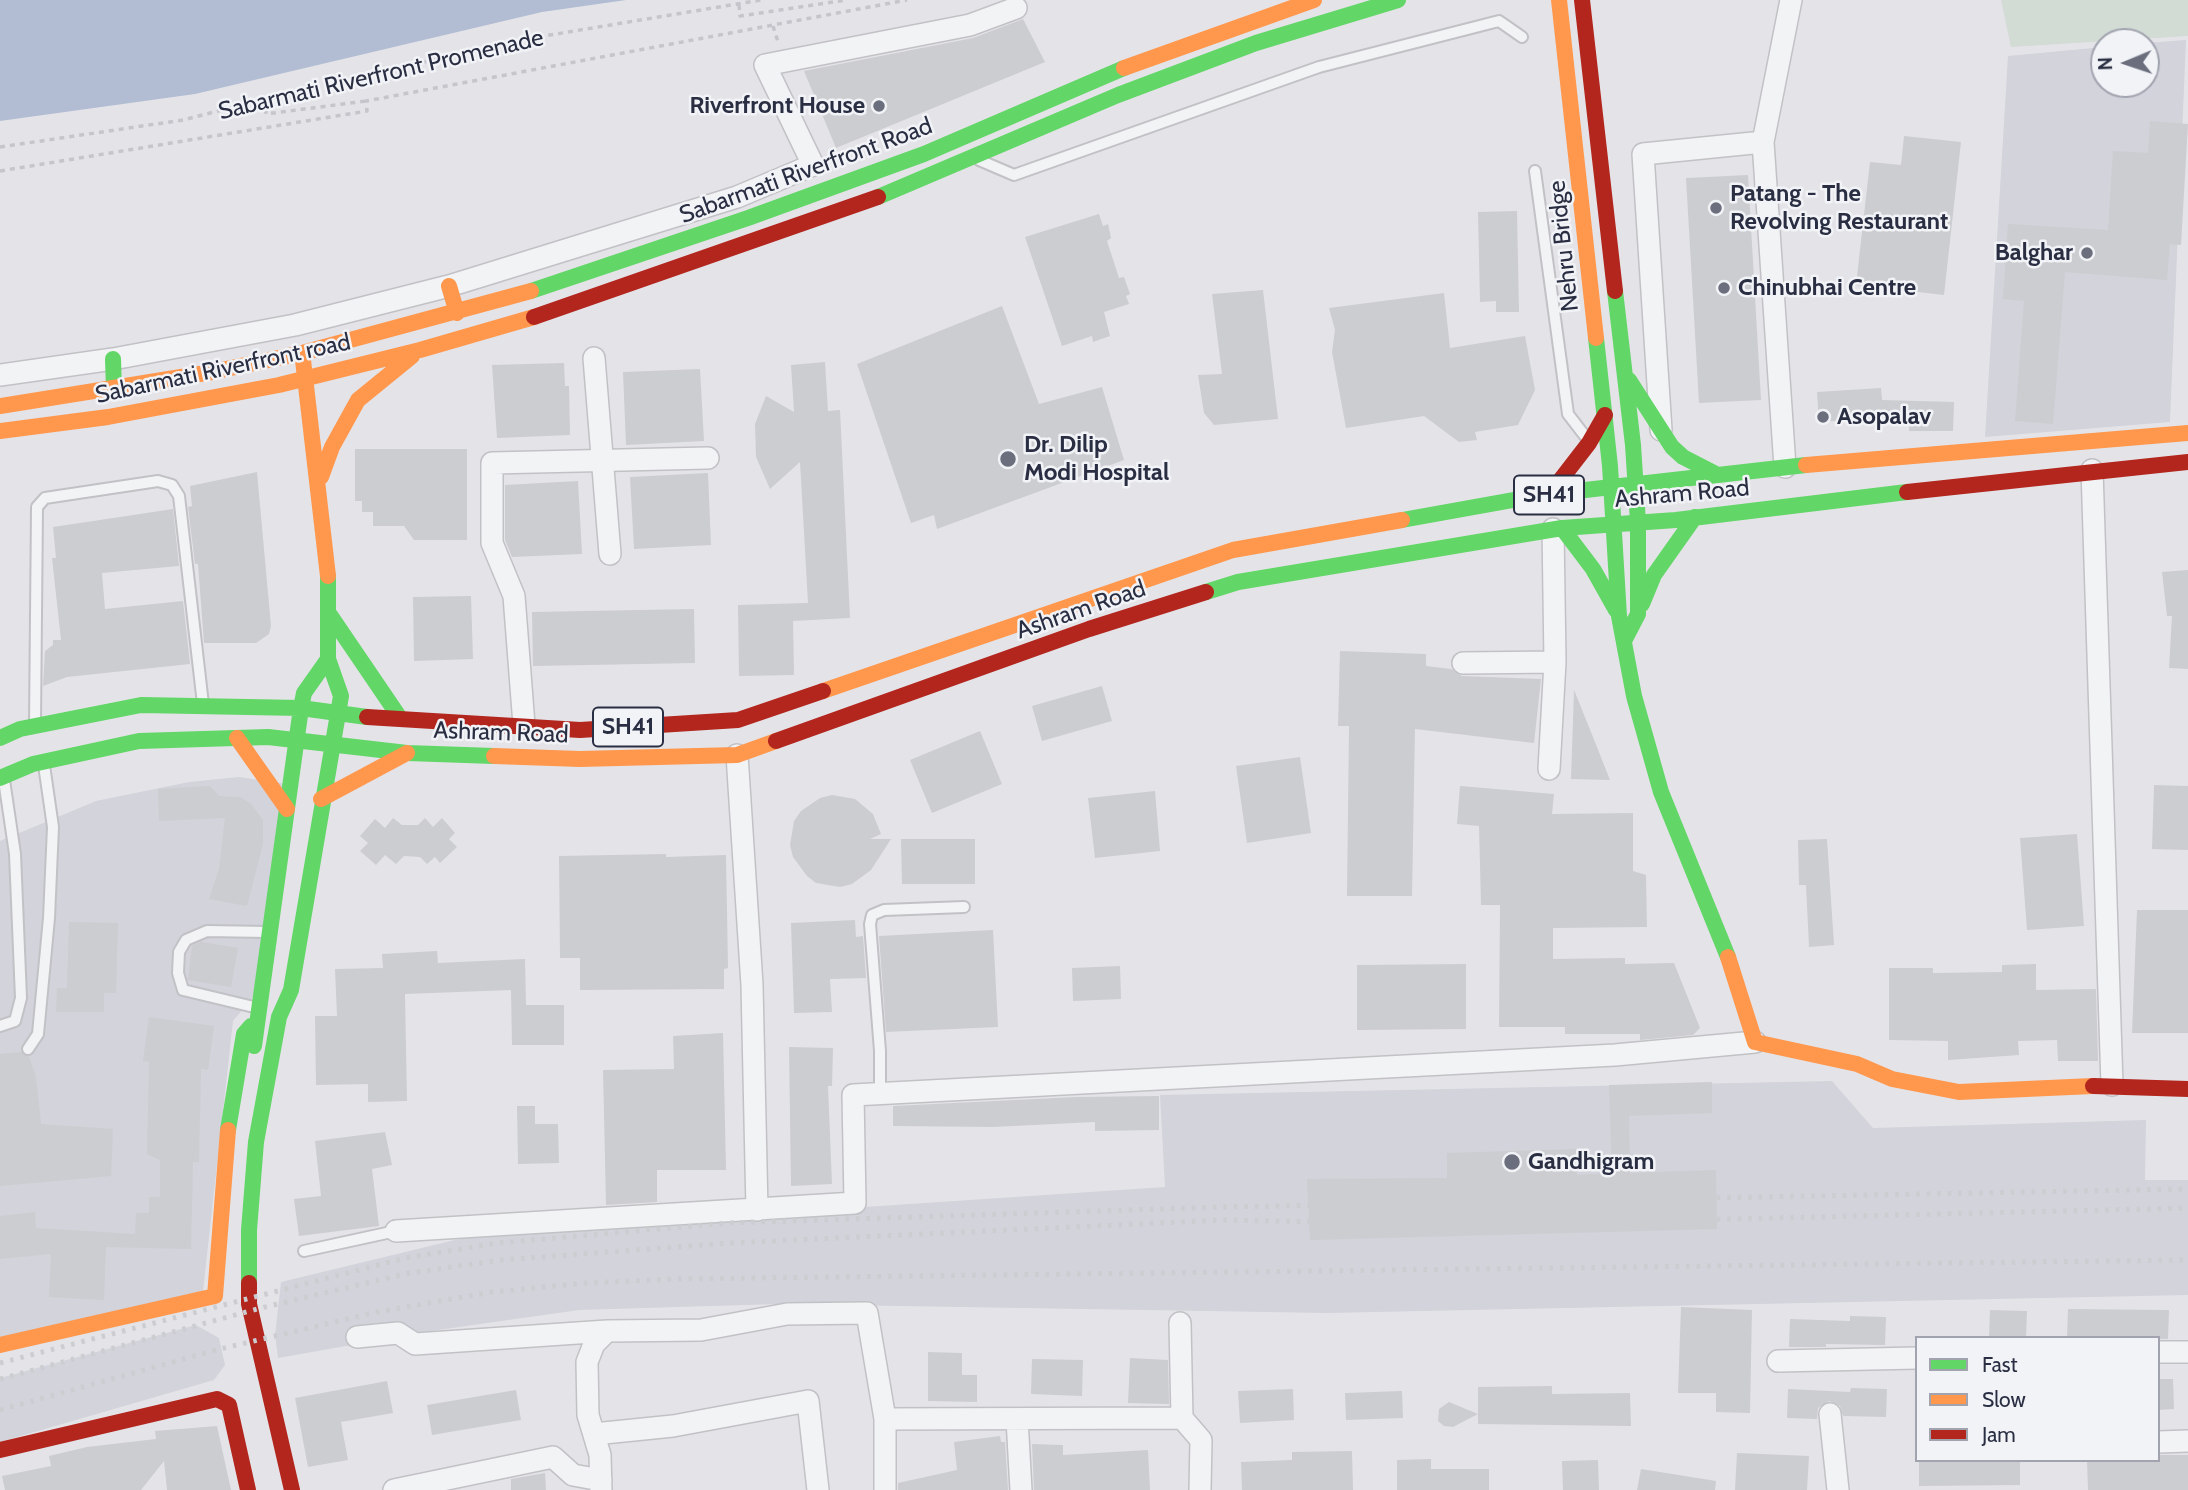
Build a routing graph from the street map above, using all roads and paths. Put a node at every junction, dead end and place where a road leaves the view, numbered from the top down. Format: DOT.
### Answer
graph roads {
  1 [pos="761,0"];
  2 [pos="846,0"];
  3 [pos="907,0"];
  4 [pos="1314,0"];
  5 [pos="1398,0"];
  6 [pos="1559,0"];
  7 [pos="1582,0"];
  8 [pos="1791,0"];
  9 [pos="824,4"];
  10 [pos="739,5"];
  11 [pos="1016,8"];
  12 [pos="826,16"];
  13 [pos="1522,37"];
  14 [pos="265,99"];
  15 [pos="366,101"];
  16 [pos="965,137"];
  17 [pos="1763,142"];
  18 [pos="0,147"];
  19 [pos="973,158"];
  20 [pos="1535,171"];
  21 [pos="0,172"];
  22 [pos="737,197"];
  23 [pos="748,218"];
  24 [pos="449,286"];
  25 [pos="457,313"];
  26 [pos="453,340"];
  27 [pos="420,350"];
  28 [pos="302,353"];
  29 [pos="594,358"];
  30 [pos="113,359"];
  31 [pos="1626,374"];
  32 [pos="0,375"];
  33 [pos="306,377"];
  34 [pos="114,390"];
  35 [pos="0,406"];
  36 [pos="1605,415"];
  37 [pos="0,431"];
  38 [pos="1661,431"];
  39 [pos="2188,433"];
  40 [pos="1590,443"];
  41 [pos="708,458"];
  42 [pos="601,461"];
  43 [pos="2188,462"];
  44 [pos="1785,467"];
  45 [pos="2092,470"];
  46 [pos="1718,475"];
  47 [pos="319,481"];
  48 [pos="1635,485"];
  49 [pos="1612,487"];
  50 [pos="1541,495"];
  51 [pos="1695,517"];
  52 [pos="1638,522"];
  53 [pos="1614,523"];
  54 [pos="1557,528"];
  55 [pos="610,554"];
  56 [pos="1638,614"];
  57 [pos="330,615"];
  58 [pos="1619,616"];
  59 [pos="1625,639"];
  60 [pos="328,659"];
  61 [pos="1555,662"];
  62 [pos="1463,663"];
  63 [pos="203,706"];
  64 [pos="301,708"];
  65 [pos="339,715"];
  66 [pos="400,718"];
  67 [pos="524,725"];
  68 [pos="35,726"];
  69 [pos="0,738"];
  70 [pos="237,738"];
  71 [pos="296,740"];
  72 [pos="333,744"];
  73 [pos="407,753"];
  74 [pos="737,755"];
  75 [pos="44,762"];
  76 [pos="1549,769"];
  77 [pos="2,778"];
  78 [pos="321,799"];
  79 [pos="287,809"];
  80 [pos="964,907"];
  81 [pos="271,932"];
  82 [pos="261,1013"];
  83 [pos="0,1026"];
  84 [pos="1755,1042"];
  85 [pos="27,1049"];
  86 [pos="2112,1086"];
  87 [pos="2188,1089"];
  88 [pos="880,1094"];
  89 [pos="757,1210"];
  90 [pos="396,1231"];
  91 [pos="304,1251"];
  92 [pos="230,1306"];
  93 [pos="1180,1323"];
  94 [pos="607,1331"];
  95 [pos="357,1337"];
  96 [pos="0,1345"];
  97 [pos="2160,1352"];
  98 [pos="2188,1352"];
  99 [pos="1915,1358"];
  100 [pos="1778,1361"];
  101 [pos="1830,1413"];
  102 [pos="1182,1418"];
  103 [pos="885,1419"];
  104 [pos="1017,1419"];
  105 [pos="594,1434"];
  106 [pos="2188,1441"];
  107 [pos="2160,1442"];
  108 [pos="0,1450"];
  109 [pos="601,1485"];
  110 [pos="248,1490"];
  111 [pos="292,1490"];
  112 [pos="394,1490"];
  113 [pos="818,1490"];
  114 [pos="885,1490"];
  115 [pos="1021,1490"];
  116 [pos="1200,1490"];
  117 [pos="1838,1490"];
  1 -- 10 [label="path, Sabarmati Riverfront Promenade"];
  2 -- 9 [label="path"];
  3 -- 12 [label="path"];
  4 -- 16 [label="street, Sabarmati Riverfront Road"];
  5 -- 19 [label="street, Sabarmati Riverfront Road"];
  6 -- 36 [label="street, Nehru Bridge"];
  7 -- 31 [label="street, Nehru Bridge"];
  8 -- 17 [label="street"];
  9 -- 10 [label="path"];
  9 -- 12 [label="path"];
  10 -- 14 [label="path, Sabarmati Riverfront Promenade"];
  11 -- 22 [label="street"];
  12 -- 15 [label="path"];
  13 -- 19 [label="lane"];
  14 -- 15 [label="path"];
  14 -- 18 [label="path, Sabarmati Riverfront Promenade"];
  15 -- 21 [label="path"];
  16 -- 19 [label="street"];
  16 -- 23 [label="street, Sabarmati Riverfront Road"];
  17 -- 38 [label="street"];
  17 -- 44 [label="street"];
  19 -- 26 [label="street, Sabarmati Riverfront Road"];
  20 -- 40 [label="lane"];
  22 -- 23 [label="street"];
  22 -- 24 [label="street"];
  23 -- 25 [label="street, Sabarmati Riverfront Road"];
  24 -- 25 [label="street"];
  24 -- 30 [label="street"];
  25 -- 28 [label="street, Sabarmati Riverfront Road"];
  26 -- 27 [label="street, Sabarmati Riverfront road"];
  27 -- 33 [label="street, Sabarmati Riverfront road"];
  27 -- 47 [label="street"];
  28 -- 33 [label="street"];
  28 -- 34 [label="street, Sabarmati Riverfront road"];
  29 -- 42 [label="street"];
  30 -- 32 [label="street"];
  30 -- 34 [label="street"];
  31 -- 38 [label="street"];
  31 -- 48 [label="street, Nehru Bridge"];
  33 -- 37 [label="street, Sabarmati Riverfront road"];
  33 -- 47 [label="street"];
  34 -- 35 [label="street, Sabarmati Riverfront road"];
  36 -- 40 [label="street"];
  36 -- 49 [label="street, Nehru Bridge"];
  38 -- 46 [label="street"];
  39 -- 44 [label="street, Ashram Road / SH41"];
  40 -- 50 [label="street"];
  41 -- 42 [label="street"];
  42 -- 55 [label="street"];
  42 -- 67 [label="street"];
  43 -- 45 [label="street, Ashram Road"];
  44 -- 46 [label="street, Ashram Road / SH41"];
  45 -- 51 [label="street, Ashram Road"];
  45 -- 86 [label="street"];
  46 -- 48 [label="street, Ashram Road / SH41"];
  47 -- 57 [label="street"];
  48 -- 49 [label="street, Ashram Road / SH41"];
  48 -- 52 [label="street, Nehru Bridge"];
  49 -- 50 [label="street, Ashram Road / SH41"];
  49 -- 53 [label="street, Nehru Bridge"];
  50 -- 67 [label="street, Ashram Road / SH41"];
  51 -- 52 [label="street, Ashram Road"];
  51 -- 56 [label="street"];
  52 -- 53 [label="street, Ashram Road"];
  52 -- 56 [label="street, Nehru Bridge"];
  53 -- 54 [label="street, Ashram Road"];
  53 -- 58 [label="street, Nehru Bridge"];
  54 -- 58 [label="street"];
  54 -- 61 [label="street"];
  54 -- 74 [label="street, Ashram Road"];
  56 -- 59 [label="street"];
  57 -- 60 [label="street"];
  57 -- 66 [label="street"];
  58 -- 59 [label="street"];
  59 -- 84 [label="street"];
  60 -- 64 [label="street"];
  60 -- 65 [label="street"];
  61 -- 62 [label="street"];
  61 -- 76 [label="street"];
  63 -- 64 [label="street, Ashram Road / SH41"];
  63 -- 68 [label="street, Ashram Road / SH41"];
  63 -- 68 [label="lane"];
  64 -- 65 [label="street, Ashram Road / SH41"];
  64 -- 71 [label="street"];
  65 -- 66 [label="street, Ashram Road / SH41"];
  65 -- 72 [label="street"];
  66 -- 67 [label="street, Ashram Road / SH41"];
  68 -- 69 [label="street, Ashram Road / SH41"];
  70 -- 71 [label="street, Ashram Road"];
  70 -- 75 [label="street, Ashram Road"];
  70 -- 79 [label="street"];
  71 -- 72 [label="street, Ashram Road"];
  71 -- 79 [label="street"];
  72 -- 73 [label="street, Ashram Road"];
  72 -- 78 [label="street"];
  73 -- 74 [label="street, Ashram Road"];
  73 -- 78 [label="street"];
  74 -- 89 [label="street"];
  75 -- 77 [label="street, Ashram Road"];
  75 -- 85 [label="lane"];
  77 -- 83 [label="lane"];
  78 -- 111 [label="street"];
  79 -- 81 [label="street"];
  80 -- 88 [label="lane"];
  81 -- 82 [label="street"];
  81 -- 82 [label="lane"];
  82 -- 92 [label="street"];
  82 -- 96 [label="street"];
  84 -- 86 [label="street"];
  84 -- 88 [label="street"];
  86 -- 87 [label="street"];
  88 -- 89 [label="street"];
  89 -- 90 [label="street"];
  90 -- 91 [label="lane"];
  93 -- 102 [label="street"];
  94 -- 95 [label="street"];
  94 -- 103 [label="street"];
  94 -- 105 [label="street"];
  97 -- 98 [label="street"];
  99 -- 100 [label="street"];
  101 -- 117 [label="street"];
  102 -- 104 [label="street"];
  102 -- 116 [label="street"];
  103 -- 104 [label="street"];
  103 -- 114 [label="street"];
  104 -- 115 [label="street"];
  105 -- 109 [label="street"];
  105 -- 113 [label="street"];
  106 -- 107 [label="street"];
  108 -- 110 [label="street"];
  109 -- 112 [label="street"];
}
